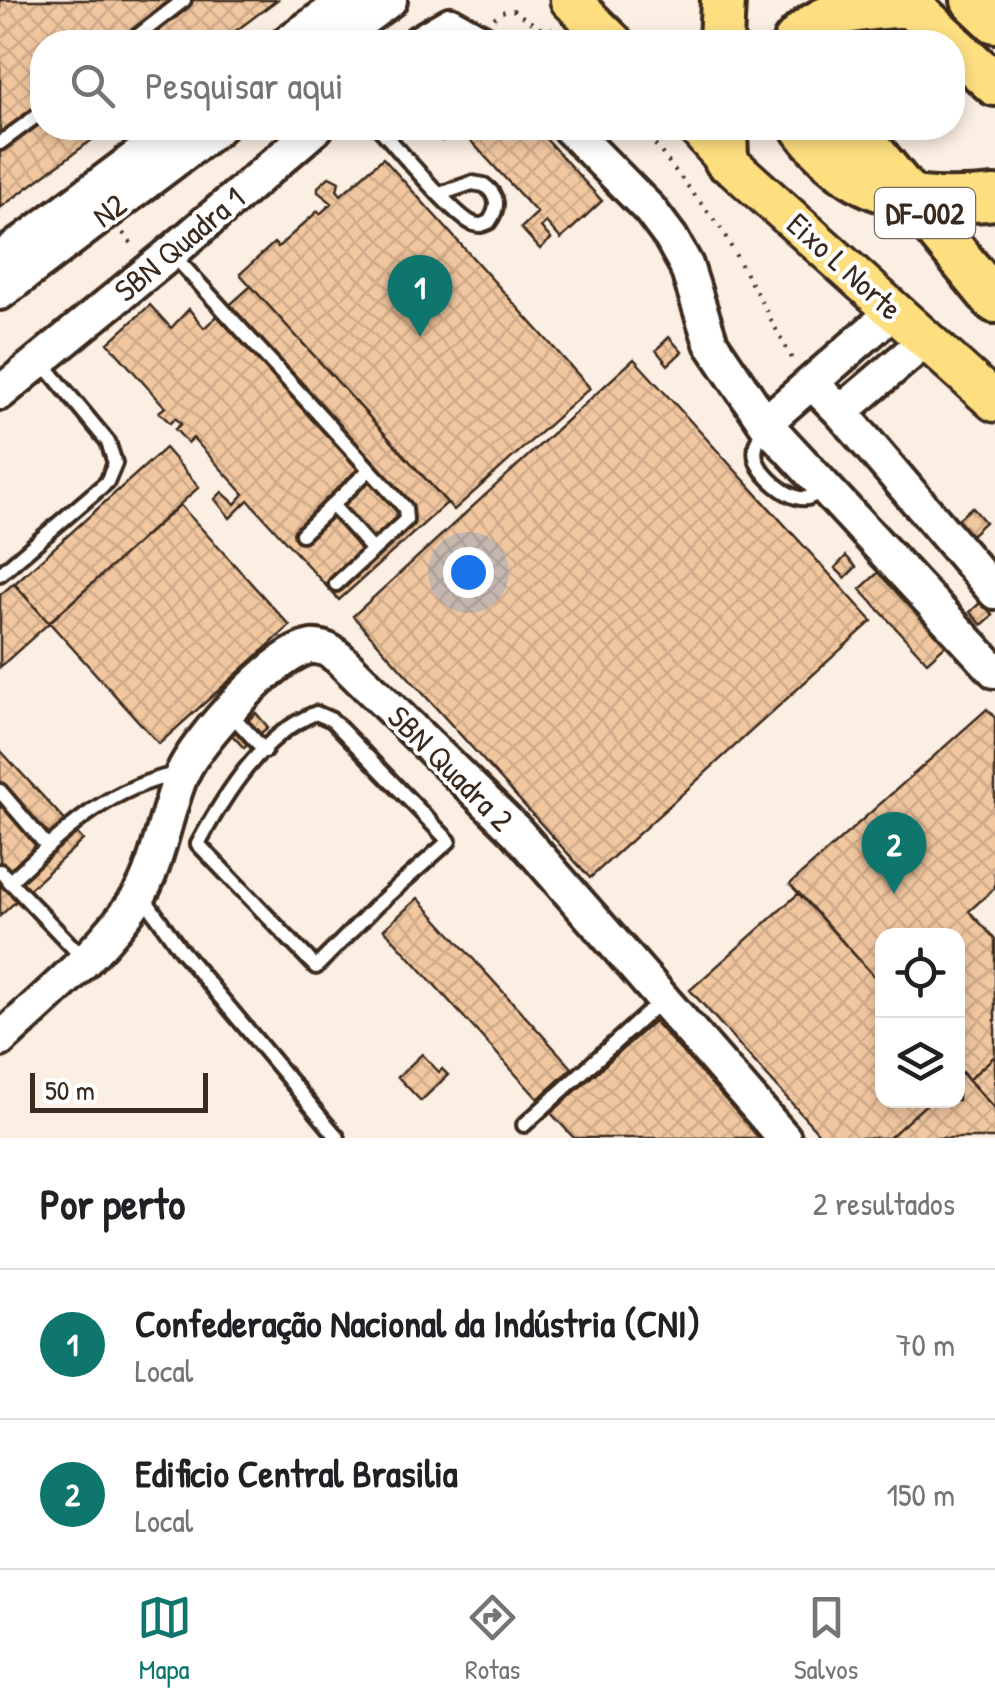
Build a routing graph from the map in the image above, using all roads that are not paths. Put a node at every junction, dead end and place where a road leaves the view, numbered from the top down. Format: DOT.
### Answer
graph roads {
  1 [pos="184,0"];
  2 [pos="347,0"];
  3 [pos="390,0"];
  4 [pos="723,0"];
  5 [pos="789,0"];
  6 [pos="972,0"];
  7 [pos="906,2"];
  8 [pos="560,16"];
  9 [pos="995,21"];
  10 [pos="145,30"];
  11 [pos="305,30"];
  12 [pos="349,30"];
  13 [pos="589,30"];
  14 [pos="722,30"];
  15 [pos="791,30"];
  16 [pos="807,30"];
  17 [pos="936,30"];
  18 [pos="965,57"];
  19 [pos="995,84"];
  20 [pos="30,121"];
  21 [pos="159,140"];
  22 [pos="185,140"];
  23 [pos="202,140"];
  24 [pos="301,140"];
  25 [pos="390,140"];
  26 [pos="581,140"];
  27 [pos="812,140"];
  28 [pos="863,140"];
  29 [pos="0,143"];
  30 [pos="726,144"];
  31 [pos="440,194"];
  32 [pos="126,197"];
  33 [pos="995,198"];
  34 [pos="916,201"];
  35 [pos="157,255"];
  36 [pos="0,258"];
  37 [pos="42,260"];
  38 [pos="0,278"];
  39 [pos="0,293"];
  40 [pos="995,300"];
  41 [pos="895,310"];
  42 [pos="927,339"];
  43 [pos="40,359"];
  44 [pos="810,386"];
  45 [pos="0,393"];
  46 [pos="995,402"];
  47 [pos="841,412"];
  48 [pos="765,423"];
  49 [pos="368,470"];
  50 [pos="332,505"];
  51 [pos="302,534"];
  52 [pos="950,543"];
  53 [pos="373,550"];
  54 [pos="0,574"];
  55 [pos="906,575"];
  56 [pos="336,584"];
  57 [pos="988,584"];
  58 [pos="940,614"];
  59 [pos="995,671"];
  60 [pos="228,710"];
  61 [pos="265,750"];
  62 [pos="182,773"];
  63 [pos="0,791"];
  64 [pos="48,847"];
  65 [pos="5,877"];
  66 [pos="141,893"];
  67 [pos="84,959"];
  68 [pos="662,1000"];
  69 [pos="0,1040"];
  70 [pos="524,1125"];
  71 [pos="338,1138"];
  72 [pos="784,1138"];
  1 -- 10 [label="lane"];
  2 -- 11 [label="street"];
  3 -- 12 [label="street"];
  4 -- 14 [label="highway"];
  5 -- 15 [label="highway"];
  6 -- 9 [label="highway"];
  7 -- 16 [label="highway"];
  7 -- 17 [label="highway"];
  8 -- 13 [label="main road"];
  18 -- 19 [label="highway"];
  20 -- 29 [label="lane"];
  21 -- 36 [label="street, N2"];
  22 -- 32 [label="street"];
  23 -- 32 [label="street, N2"];
  24 -- 35 [label="street, SBN Quadra 1"];
  25 -- 31 [label="lane"];
  26 -- 48 [label="street"];
  27 -- 34 [label="highway"];
  28 -- 34 [label="highway, DF-002"];
  30 -- 41 [label="main road, Eixo L Norte"];
  32 -- 37 [label="street, N2"];
  33 -- 34 [label="highway"];
  34 -- 40 [label="highway, DF-002"];
  35 -- 43 [label="street, SBN Quadra 1"];
  35 -- 49 [label="lane"];
  37 -- 38 [label="street"];
  37 -- 39 [label="street, N2"];
  41 -- 42 [label="main road, Eixo L Norte"];
  41 -- 44 [label="street"];
  42 -- 46 [label="main road, Eixo L Norte"];
  42 -- 47 [label="street"];
  43 -- 45 [label="street, SBN Quadra 1"];
  43 -- 54 [label="lane"];
  44 -- 47 [label="street"];
  44 -- 48 [label="street"];
  47 -- 52 [label="street"];
  48 -- 55 [label="street"];
  49 -- 50 [label="lane"];
  49 -- 53 [label="lane"];
  50 -- 51 [label="lane"];
  50 -- 53 [label="lane"];
  52 -- 55 [label="street"];
  52 -- 57 [label="street"];
  53 -- 56 [label="lane"];
  55 -- 58 [label="street"];
  57 -- 58 [label="street"];
  58 -- 59 [label="street"];
  60 -- 61 [label="lane"];
  60 -- 62 [label="street, SBN Quadra 2"];
  60 -- 68 [label="street, SBN Quadra 2"];
  61 -- 61 [label="lane"];
  62 -- 64 [label="lane"];
  62 -- 66 [label="street, SBN Quadra 2"];
  63 -- 64 [label="lane"];
  64 -- 65 [label="lane"];
  65 -- 67 [label="lane"];
  66 -- 67 [label="street"];
  66 -- 71 [label="lane"];
  67 -- 69 [label="street"];
  68 -- 70 [label="lane"];
  68 -- 72 [label="street, SBN Quadra 2"];
}
